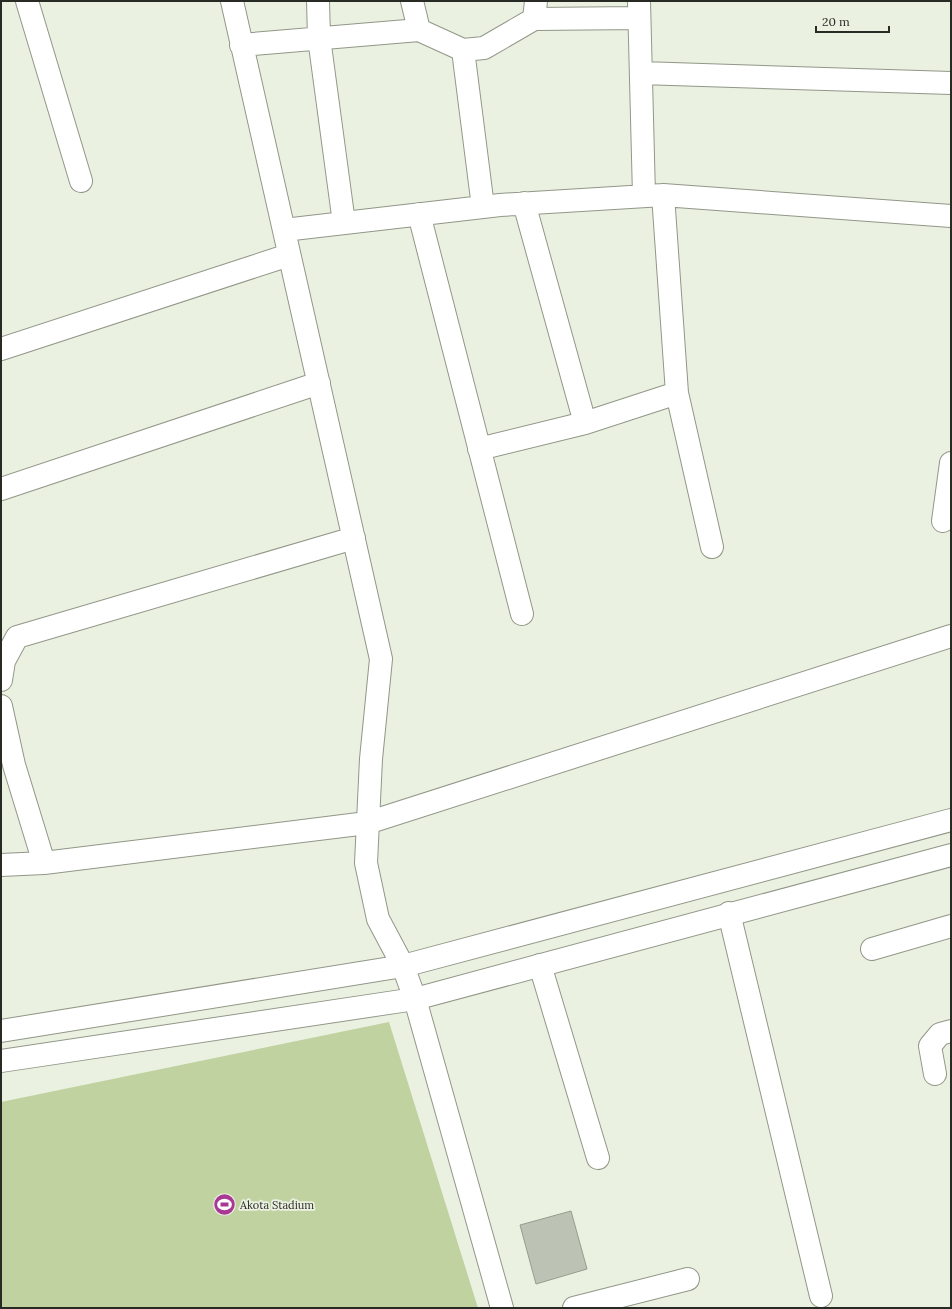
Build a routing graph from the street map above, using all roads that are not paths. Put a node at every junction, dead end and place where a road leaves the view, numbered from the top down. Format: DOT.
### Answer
graph roads {
  1 [pos="27,1"];
  2 [pos="232,1"];
  3 [pos="318,1"];
  4 [pos="412,1"];
  5 [pos="535,10"];
  6 [pos="639,10"];
  7 [pos="419,30"];
  8 [pos="319,38"];
  9 [pos="241,45"];
  10 [pos="463,50"];
  11 [pos="641,73"];
  12 [pos="951,83"];
  13 [pos="81,181"];
  14 [pos="654,195"];
  15 [pos="524,203"];
  16 [pos="483,207"];
  17 [pos="419,214"];
  18 [pos="951,216"];
  19 [pos="344,223"];
  20 [pos="284,230"];
  21 [pos="289,255"];
  22 [pos="1,349"];
  23 [pos="319,383"];
  24 [pos="677,394"];
  25 [pos="585,423"];
  26 [pos="479,450"];
  27 [pos="951,464"];
  28 [pos="1,489"];
  29 [pos="943,521"];
  30 [pos="354,538"];
  31 [pos="712,547"];
  32 [pos="522,614"];
  33 [pos="951,636"];
  34 [pos="1,680"];
  35 [pos="1,706"];
  36 [pos="951,820"];
  37 [pos="367,823"];
  38 [pos="951,855"];
  39 [pos="44,863"];
  40 [pos="1,866"];
  41 [pos="729,914"];
  42 [pos="951,926"];
  43 [pos="872,949"];
  44 [pos="540,965"];
  45 [pos="403,966"];
  46 [pos="416,999"];
  47 [pos="1,1031"];
  48 [pos="951,1031"];
  49 [pos="1,1061"];
  50 [pos="934,1074"];
  51 [pos="598,1158"];
  52 [pos="688,1279"];
  53 [pos="821,1296"];
  54 [pos="502,1308"];
  55 [pos="574,1308"];
  1 -- 13 [label="street"];
  2 -- 9 [label="street"];
  3 -- 8 [label="street"];
  4 -- 7 [label="street"];
  5 -- 6 [label="street"];
  5 -- 10 [label="street"];
  6 -- 11 [label="street"];
  7 -- 8 [label="street"];
  7 -- 10 [label="street"];
  8 -- 9 [label="street"];
  8 -- 19 [label="street"];
  9 -- 20 [label="street"];
  10 -- 16 [label="street"];
  11 -- 12 [label="street"];
  11 -- 14 [label="street"];
  14 -- 15 [label="street"];
  14 -- 18 [label="street"];
  14 -- 24 [label="street"];
  15 -- 16 [label="street"];
  15 -- 25 [label="street"];
  16 -- 17 [label="street"];
  17 -- 19 [label="street"];
  17 -- 26 [label="street"];
  19 -- 20 [label="street"];
  20 -- 21 [label="street"];
  21 -- 22 [label="street"];
  21 -- 23 [label="street"];
  23 -- 28 [label="street"];
  23 -- 30 [label="street"];
  24 -- 25 [label="street"];
  24 -- 31 [label="street"];
  25 -- 26 [label="street"];
  26 -- 32 [label="street"];
  27 -- 29 [label="street"];
  30 -- 34 [label="street"];
  30 -- 37 [label="street"];
  33 -- 37 [label="street"];
  35 -- 39 [label="street"];
  36 -- 45 [label="street"];
  37 -- 39 [label="street"];
  37 -- 45 [label="street"];
  38 -- 41 [label="street"];
  39 -- 40 [label="street"];
  41 -- 44 [label="street"];
  41 -- 53 [label="street"];
  42 -- 43 [label="street"];
  44 -- 46 [label="street"];
  44 -- 51 [label="street"];
  45 -- 46 [label="street"];
  45 -- 47 [label="street"];
  46 -- 49 [label="street"];
  46 -- 54 [label="street"];
  48 -- 50 [label="street"];
  52 -- 55 [label="street"];
}
